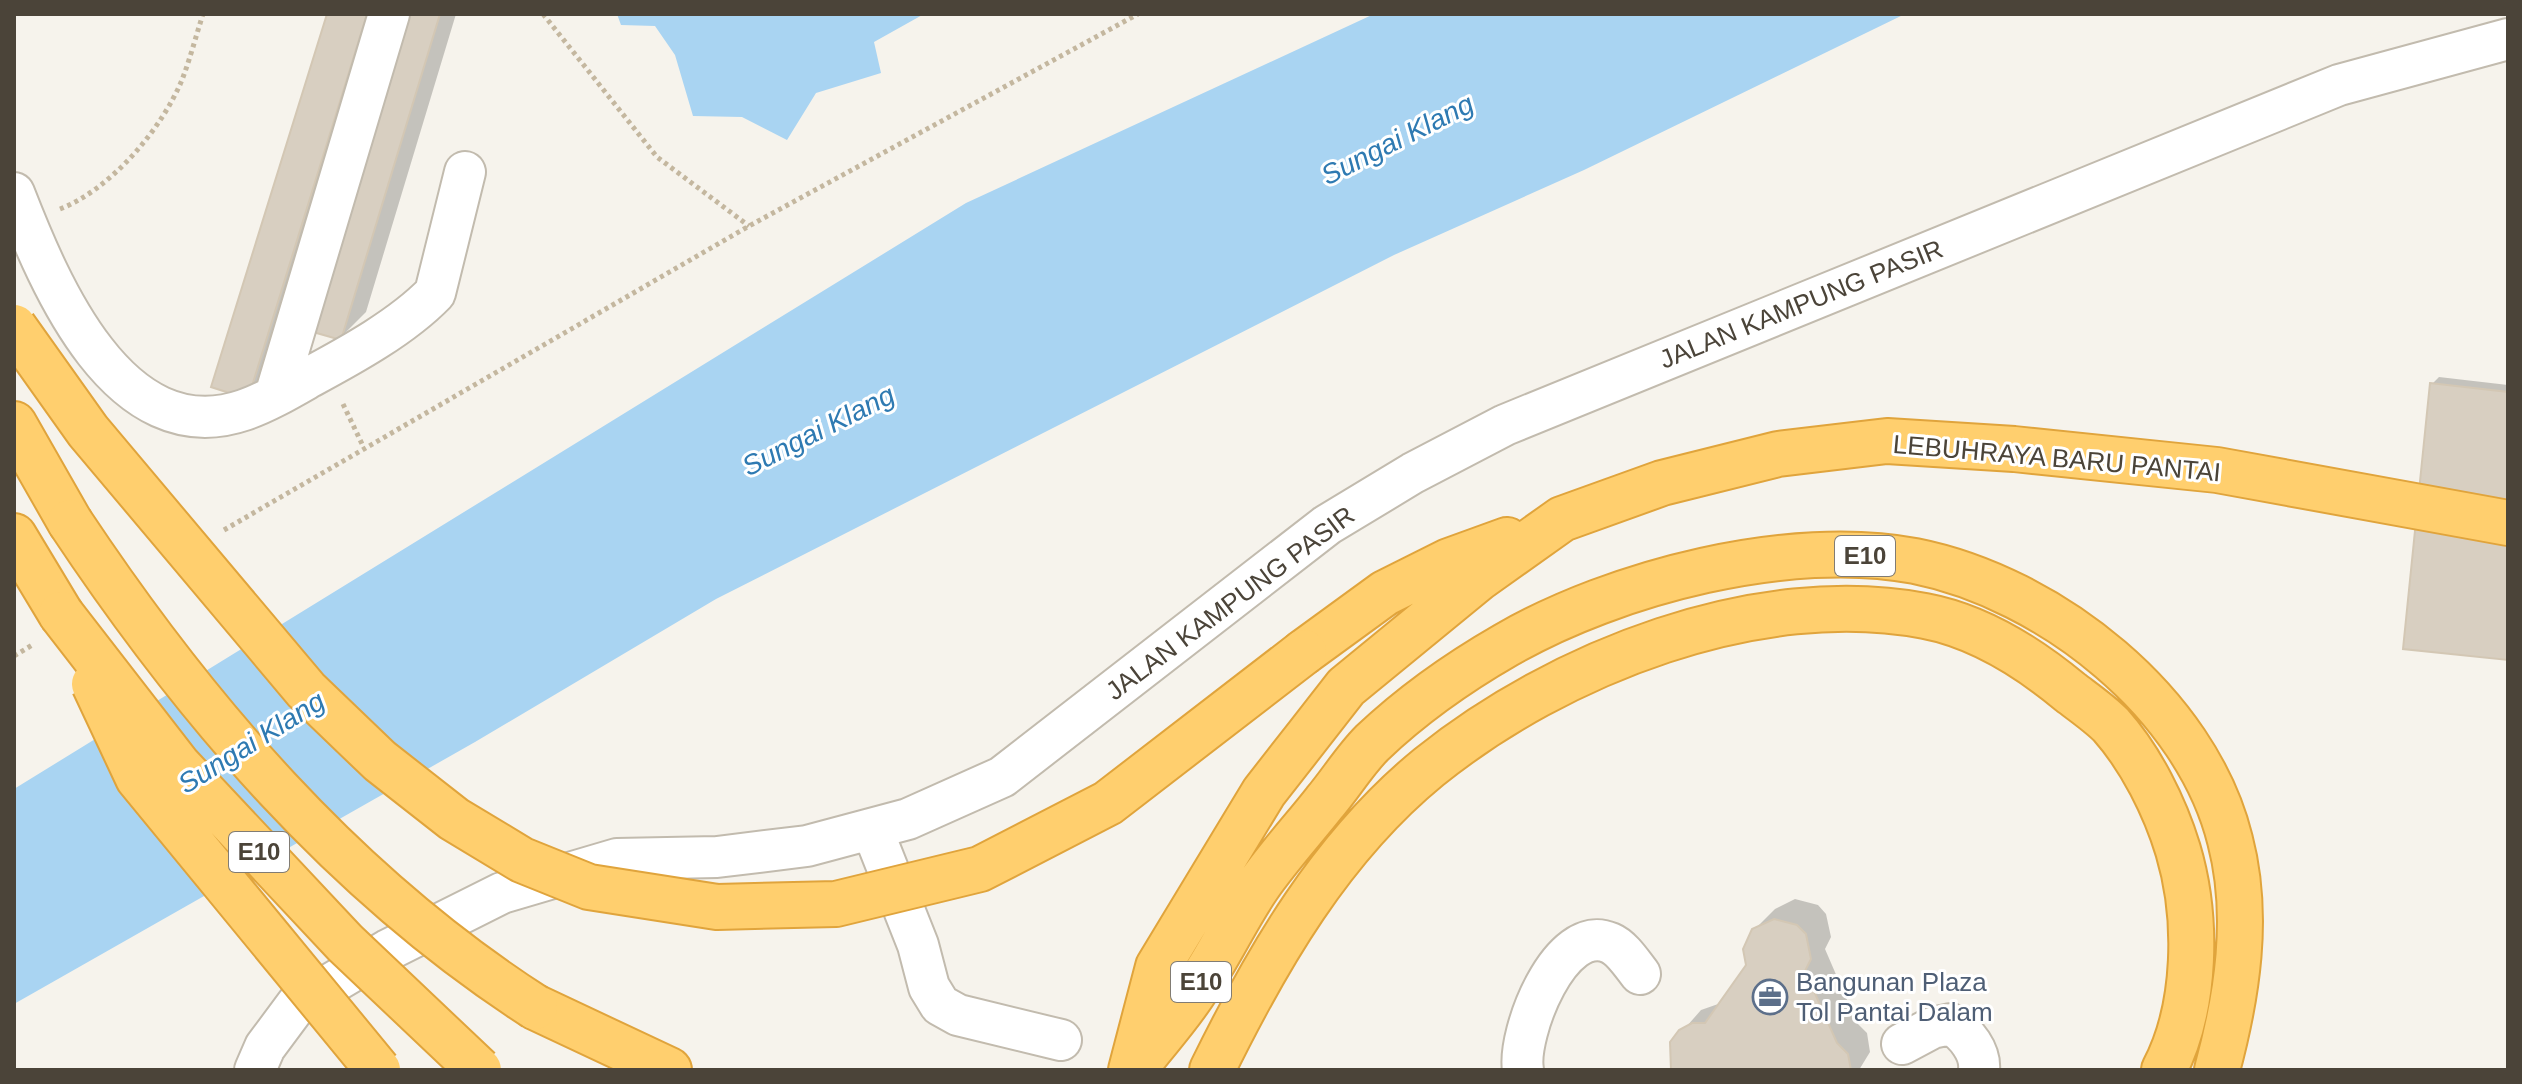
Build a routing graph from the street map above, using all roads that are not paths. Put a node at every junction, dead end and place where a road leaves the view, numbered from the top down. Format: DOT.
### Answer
graph roads {
  1 [pos="389,14"];
  2 [pos="2508,39"];
  3 [pos="465,172"];
  4 [pos="19,206"];
  5 [pos="14,327"];
  6 [pos="275,396"];
  7 [pos="14,424"];
  8 [pos="1562,519"];
  9 [pos="2508,523"];
  10 [pos="14,536"];
  11 [pos="51,627"];
  12 [pos="872,829"];
  13 [pos="1640,974"];
  14 [pos="1061,1040"];
  15 [pos="1902,1044"];
  16 [pos="255,1070"];
  17 [pos="378,1070"];
  18 [pos="479,1070"];
  19 [pos="669,1070"];
  20 [pos="1132,1070"];
  21 [pos="1212,1070"];
  22 [pos="1523,1070"];
  23 [pos="1979,1070"];
  24 [pos="2164,1070"];
  25 [pos="2217,1070"];
  1 -- 6 [label="street"];
  2 -- 12 [label="street, JALAN KAMPUNG PASIR"];
  3 -- 6 [label="street"];
  4 -- 6 [label="street"];
  5 -- 8 [label="highway, bridge"];
  7 -- 19 [label="highway, E10, bridge"];
  8 -- 9 [label="highway, LEBUHRAYA BARU PANTAI / E10"];
  8 -- 20 [label="highway, LEBUHRAYA BARU PANTAI / E10"];
  10 -- 11 [label="highway, E10"];
  11 -- 17 [label="highway, bridge"];
  11 -- 18 [label="highway, E10, bridge"];
  12 -- 14 [label="street"];
  12 -- 16 [label="street, JALAN KAMPUNG PASIR"];
  13 -- 22 [label="street"];
  15 -- 23 [label="street"];
  20 -- 25 [label="highway, LEBUHRAYA BARU PANTAI / E10"];
  21 -- 24 [label="highway, E10"];
}
